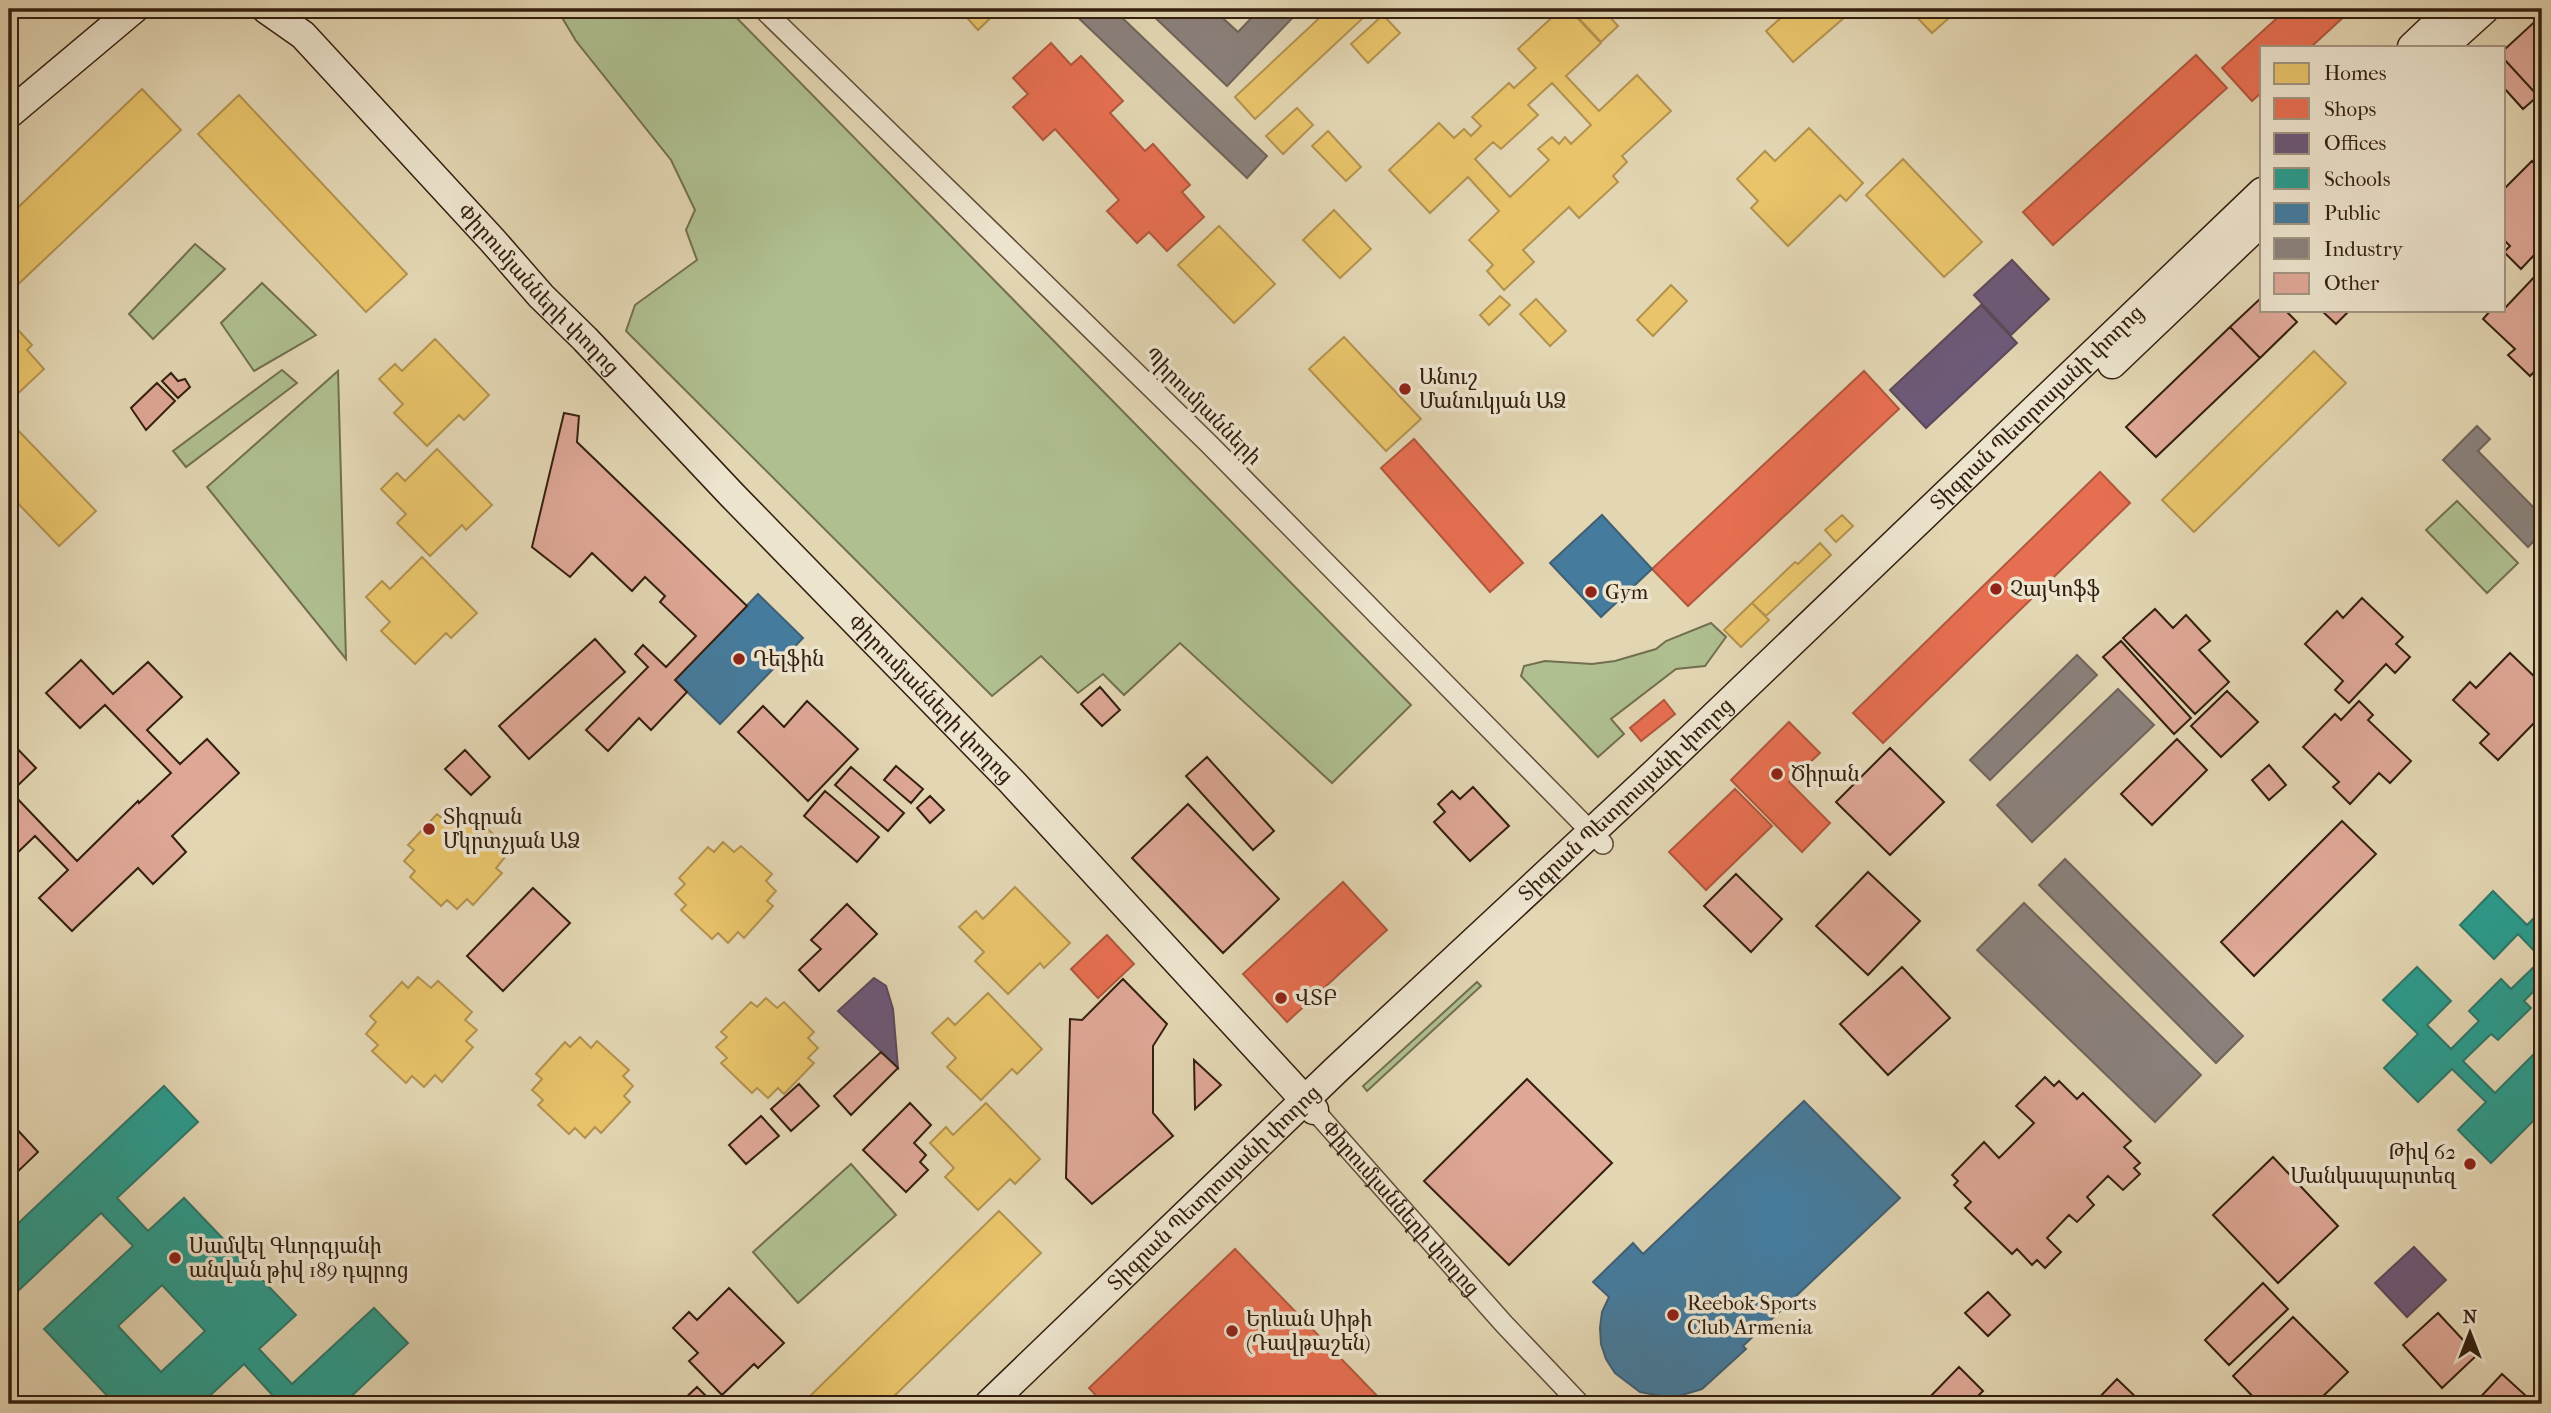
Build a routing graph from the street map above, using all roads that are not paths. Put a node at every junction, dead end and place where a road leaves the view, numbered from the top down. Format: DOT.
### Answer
graph roads {
  1 [pos="134,9"];
  2 [pos="266,9"];
  3 [pos="763,9"];
  4 [pos="2452,9"];
  5 [pos="2485,9"];
  6 [pos="2413,46"];
  7 [pos="2444,46"];
  8 [pos="9,114"];
  9 [pos="2260,194"];
  10 [pos="2260,223"];
  11 [pos="1597,838"];
  12 [pos="1310,1105"];
  13 [pos="989,1404"];
  14 [pos="1007,1404"];
  15 [pos="1580,1404"];
  1 -- 8 [label="main road"];
  2 -- 12 [label="main road, Փիրումյանների փողոց"];
  3 -- 11 [label="street, Պիրումյանների"];
  4 -- 6 [label="main road"];
  5 -- 7 [label="main road"];
  9 -- 11 [label="main road, Տիգրան Պետրոսյանի փողոց"];
  10 -- 11 [label="main road, Տիգրան Պետրոսյանի փողոց"];
  11 -- 12 [label="main road, Տիգրան Պետրոսյանի փողոց"];
  12 -- 13 [label="main road, Տիգրան Պետրոսյանի փողոց"];
  12 -- 14 [label="main road, Տիգրան Պետրոսյանի փողոց"];
  12 -- 15 [label="street, Փիրումյանների փողոց"];
}
